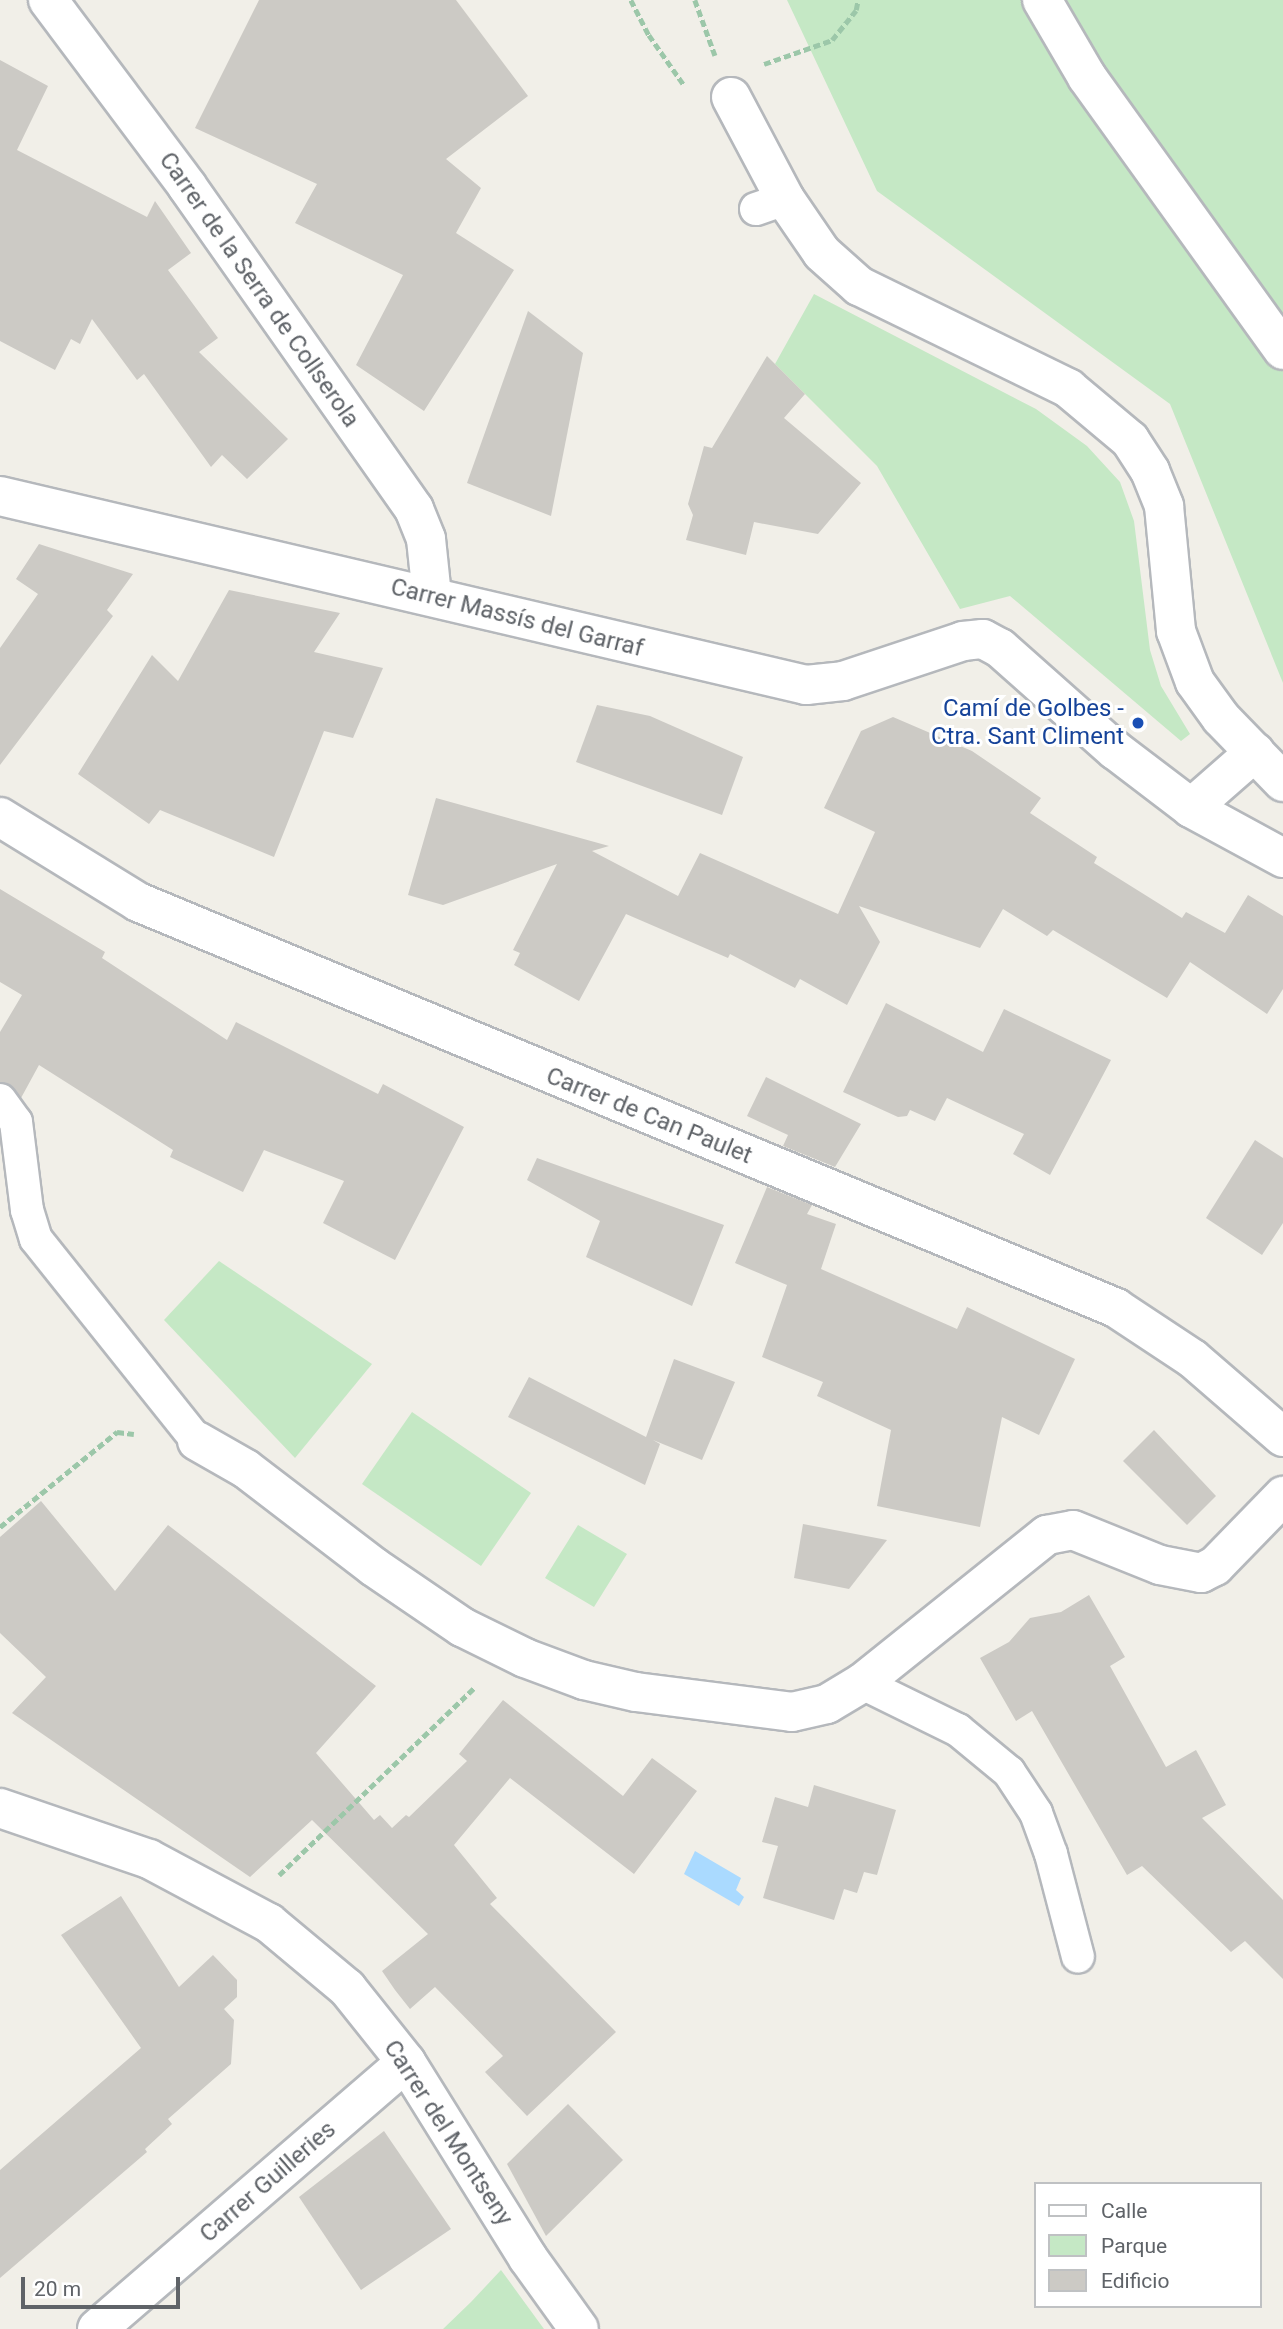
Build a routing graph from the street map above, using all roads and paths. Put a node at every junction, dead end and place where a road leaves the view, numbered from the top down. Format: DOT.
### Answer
graph roads {
  1 [pos="48,0"];
  2 [pos="631,0"];
  3 [pos="695,0"];
  4 [pos="858,0"];
  5 [pos="1042,0"];
  6 [pos="762,65"];
  7 [pos="728,89"];
  8 [pos="1283,350"];
  9 [pos="0,496"];
  10 [pos="432,596"];
  11 [pos="1255,752"];
  12 [pos="1283,782"];
  13 [pos="1191,807"];
  14 [pos="0,817"];
  15 [pos="1283,858"];
  16 [pos="0,1100"];
  17 [pos="1283,1437"];
  18 [pos="197,1441"];
  19 [pos="1283,1496"];
  20 [pos="0,1527"];
  21 [pos="862,1683"];
  22 [pos="457,1703"];
  23 [pos="0,1808"];
  24 [pos="291,1864"];
  25 [pos="1078,1957"];
  26 [pos="407,2062"];
  27 [pos="97,2329"];
  28 [pos="579,2329"];
  1 -- 10 [label="street, Carrer de la Serra de Collserola"];
  2 -- 7 [label="path"];
  3 -- 7 [label="path"];
  4 -- 6 [label="path"];
  5 -- 8 [label="street"];
  7 -- 11 [label="street"];
  9 -- 10 [label="street, Carrer Massís del Garraf"];
  10 -- 13 [label="street, Carrer Massís del Garraf"];
  11 -- 12 [label="street"];
  11 -- 13 [label="street"];
  13 -- 15 [label="street"];
  14 -- 17 [label="street, Carrer de Can Paulet"];
  16 -- 18 [label="lane"];
  18 -- 20 [label="path"];
  18 -- 21 [label="street"];
  19 -- 21 [label="street"];
  21 -- 25 [label="lane"];
  22 -- 24 [label="path"];
  23 -- 26 [label="street, Carrer del Montseny"];
  26 -- 27 [label="street, Carrer Guilleries"];
  26 -- 28 [label="street, Carrer del Montseny"];
}
